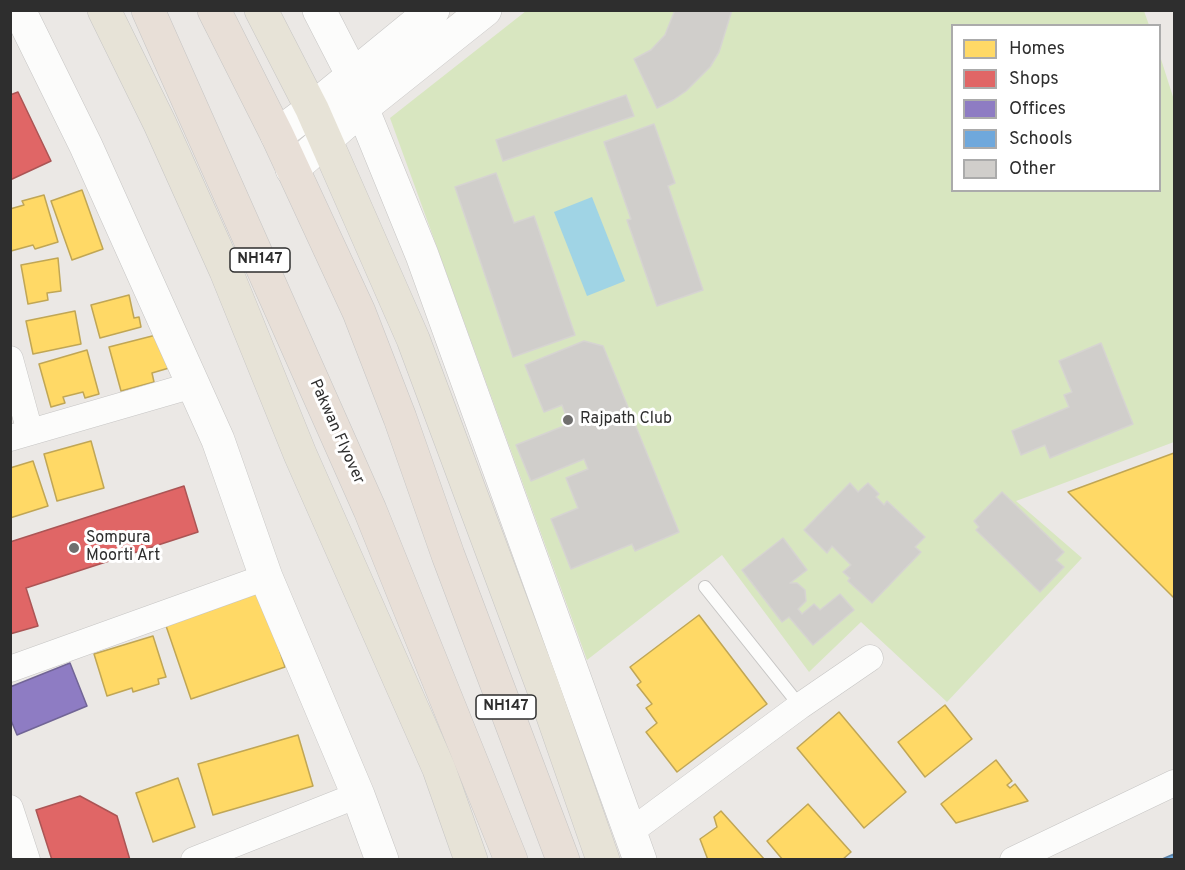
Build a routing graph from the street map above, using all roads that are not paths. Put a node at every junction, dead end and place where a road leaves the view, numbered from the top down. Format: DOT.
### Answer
graph roads {
  1 [pos="19,10"];
  2 [pos="104,10"];
  3 [pos="148,10"];
  4 [pos="214,10"];
  5 [pos="261,10"];
  6 [pos="319,10"];
  7 [pos="433,10"];
  8 [pos="485,10"];
  9 [pos="353,76"];
  10 [pos="362,108"];
  11 [pos="312,109"];
  12 [pos="277,135"];
  13 [pos="326,141"];
  14 [pos="292,169"];
  15 [pos="10,359"];
  16 [pos="193,385"];
  17 [pos="20,435"];
  18 [pos="266,577"];
  19 [pos="705,587"];
  20 [pos="870,658"];
  21 [pos="10,669"];
  22 [pos="800,706"];
  23 [pos="1174,783"];
  24 [pos="358,795"];
  25 [pos="10,808"];
  26 [pos="635,846"];
  27 [pos="27,860"];
  28 [pos="194,860"];
  29 [pos="382,860"];
  30 [pos="471,860"];
  31 [pos="511,860"];
  32 [pos="563,860"];
  33 [pos="603,860"];
  34 [pos="1013,860"];
  1 -- 16 [label="street"];
  2 -- 30 [label="main road"];
  3 -- 31 [label="highway, Pakwan Flyover / NH147"];
  4 -- 12 [label="highway, NH147"];
  5 -- 11 [label="main road"];
  6 -- 9 [label="street"];
  7 -- 9 [label="street"];
  8 -- 10 [label="street"];
  9 -- 10 [label="street"];
  9 -- 11 [label="street"];
  10 -- 13 [label="street"];
  10 -- 26 [label="street"];
  11 -- 12 [label="street"];
  11 -- 13 [label="main road"];
  12 -- 14 [label="highway, NH147"];
  13 -- 14 [label="street"];
  13 -- 33 [label="main road"];
  14 -- 32 [label="highway, NH147"];
  15 -- 17 [label="street"];
  16 -- 17 [label="street"];
  16 -- 18 [label="street"];
  18 -- 21 [label="street"];
  18 -- 24 [label="street"];
  19 -- 22 [label="lane"];
  20 -- 22 [label="street"];
  22 -- 26 [label="street"];
  23 -- 34 [label="street"];
  24 -- 28 [label="street"];
  24 -- 29 [label="street"];
  25 -- 27 [label="street"];
}
